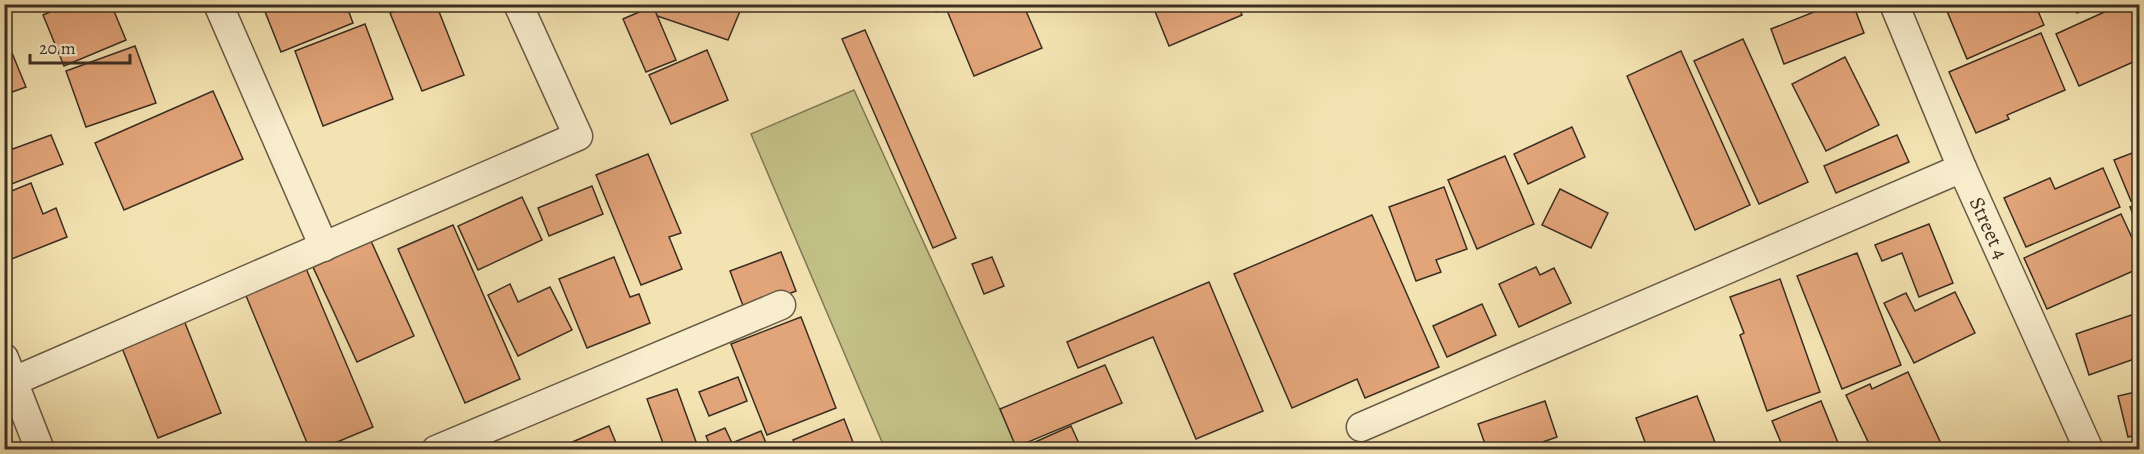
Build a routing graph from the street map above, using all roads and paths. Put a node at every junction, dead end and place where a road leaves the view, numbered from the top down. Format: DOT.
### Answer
graph roads {
  1 [pos="218,4"];
  2 [pos="518,4"];
  3 [pos="1894,4"];
  4 [pos="1962,168"];
  5 [pos="324,247"];
  6 [pos="781,305"];
  7 [pos="9,370"];
  8 [pos="1361,427"];
  9 [pos="40,450"];
  10 [pos="436,450"];
  11 [pos="2089,450"];
  1 -- 5 [label="street"];
  2 -- 5 [label="street"];
  3 -- 4 [label="street, Street 4"];
  4 -- 8 [label="street"];
  4 -- 11 [label="street, Street 4"];
  5 -- 7 [label="street"];
  6 -- 10 [label="street"];
  7 -- 9 [label="street"];
}
